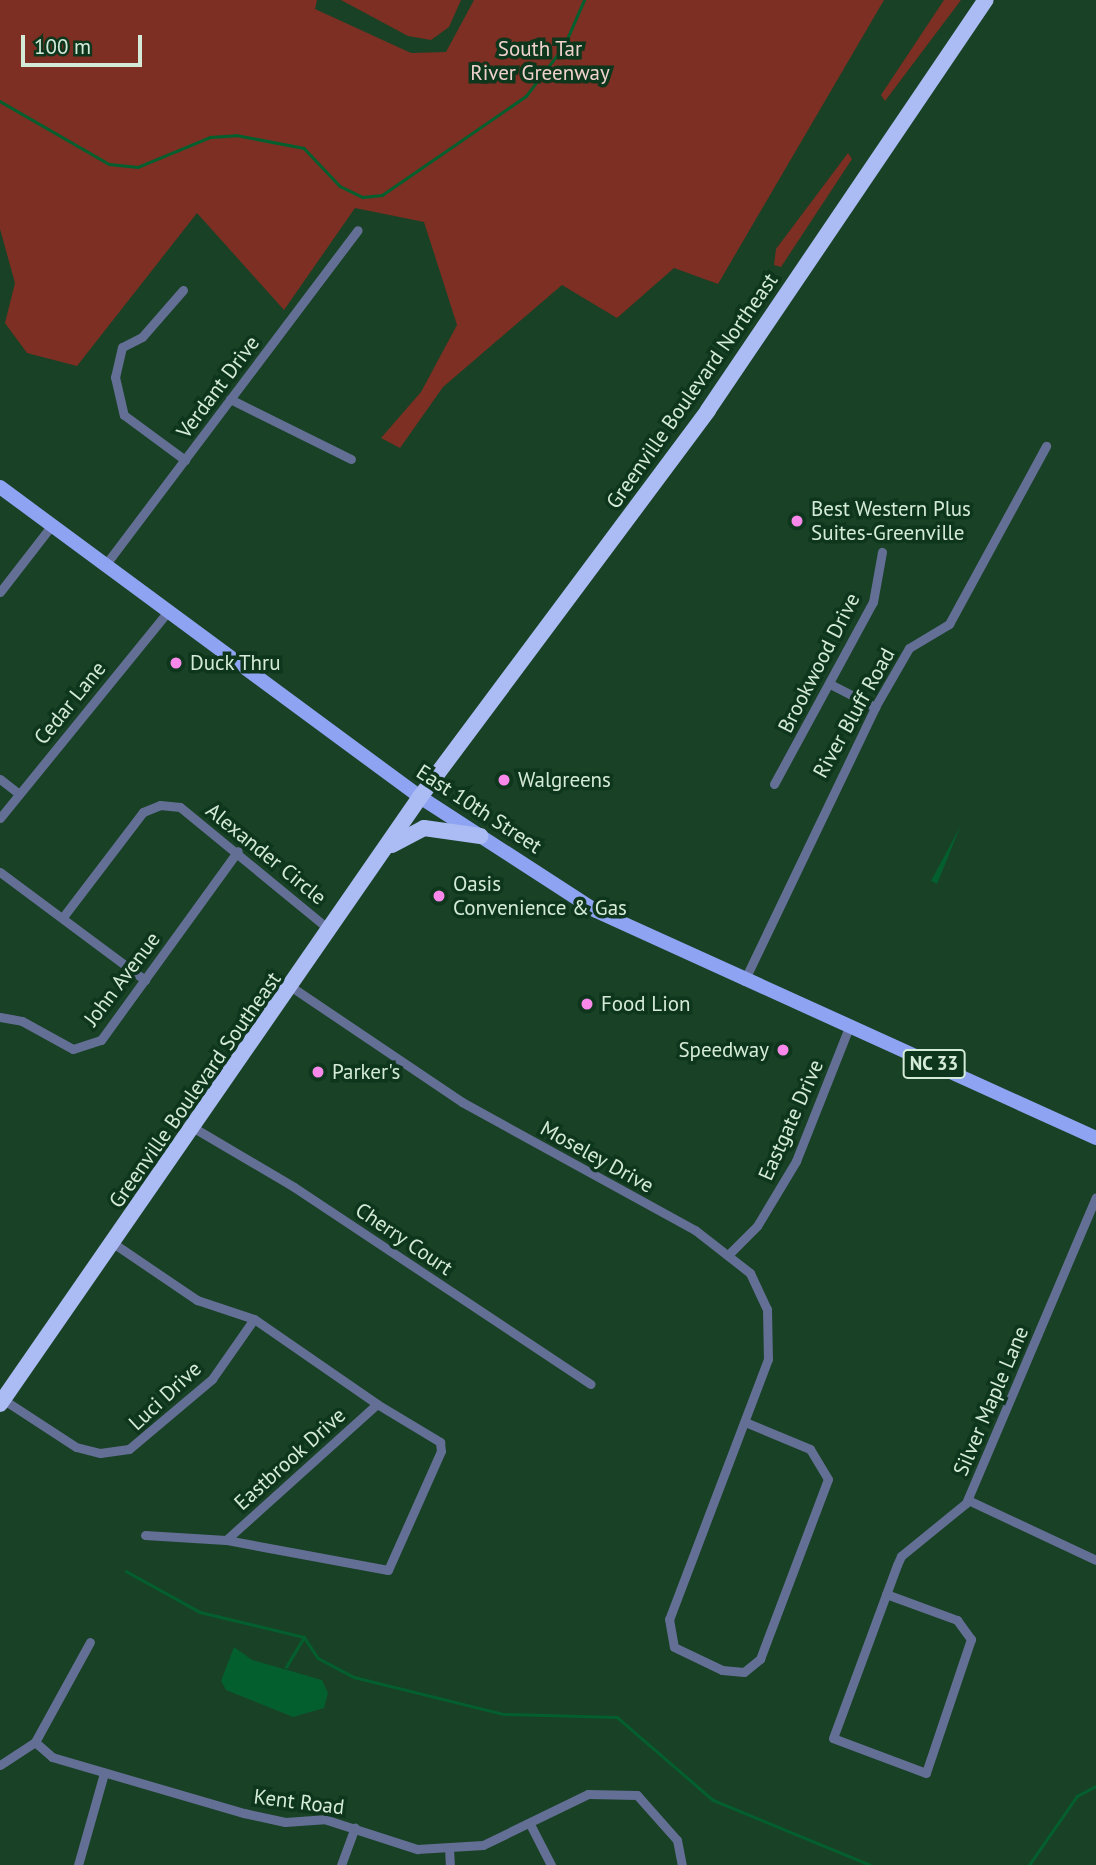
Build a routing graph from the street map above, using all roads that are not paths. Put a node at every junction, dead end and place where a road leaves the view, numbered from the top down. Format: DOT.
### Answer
graph roads {
  1 [pos="986,0"];
  2 [pos="358,230"];
  3 [pos="183,290"];
  4 [pos="230,399"];
  5 [pos="1046,446"];
  6 [pos="351,459"];
  7 [pos="185,460"];
  8 [pos="0,477"];
  9 [pos="6,491"];
  10 [pos="52,525"];
  11 [pos="882,552"];
  12 [pos="106,564"];
  13 [pos="0,592"];
  14 [pos="168,611"];
  15 [pos="830,684"];
  16 [pos="875,707"];
  17 [pos="0,779"];
  18 [pos="774,784"];
  19 [pos="19,794"];
  20 [pos="420,797"];
  21 [pos="0,818"];
  22 [pos="480,836"];
  23 [pos="386,848"];
  24 [pos="238,851"];
  25 [pos="0,872"];
  26 [pos="63,917"];
  27 [pos="332,931"];
  28 [pos="145,980"];
  29 [pos="744,983"];
  30 [pos="293,988"];
  31 [pos="0,1017"];
  32 [pos="849,1027"];
  33 [pos="194,1128"];
  34 [pos="1096,1138"];
  35 [pos="1096,1197"];
  36 [pos="113,1243"];
  37 [pos="730,1253"];
  38 [pos="254,1319"];
  39 [pos="591,1384"];
  40 [pos="2,1402"];
  41 [pos="377,1404"];
  42 [pos="745,1422"];
  43 [pos="968,1500"];
  44 [pos="145,1535"];
  45 [pos="226,1541"];
  46 [pos="1096,1560"];
  47 [pos="886,1594"];
  48 [pos="90,1642"];
  49 [pos="35,1742"];
  50 [pos="0,1765"];
  51 [pos="104,1773"];
  52 [pos="531,1826"];
  53 [pos="355,1827"];
  54 [pos="449,1848"];
  55 [pos="78,1865"];
  56 [pos="341,1865"];
  57 [pos="450,1865"];
  58 [pos="551,1865"];
  59 [pos="682,1865"];
  1 -- 20 [label="highway, Greenville Boulevard Northeast"];
  2 -- 4 [label="street, Verdant Drive"];
  3 -- 7 [label="street"];
  4 -- 6 [label="street"];
  4 -- 7 [label="street, Verdant Drive"];
  5 -- 16 [label="street, River Bluff Road"];
  7 -- 12 [label="street, Verdant Drive"];
  8 -- 9 [label="main road"];
  9 -- 10 [label="main road, East 10th Street"];
  10 -- 12 [label="main road, East 10th Street"];
  10 -- 13 [label="street"];
  11 -- 15 [label="street, Brookwood Drive"];
  12 -- 14 [label="main road, East 10th Street"];
  14 -- 19 [label="street, Cedar Lane"];
  14 -- 20 [label="main road, East 10th Street"];
  15 -- 16 [label="street"];
  15 -- 18 [label="street, Brookwood Drive"];
  16 -- 29 [label="street, River Bluff Road"];
  17 -- 19 [label="street"];
  19 -- 21 [label="street, Cedar Lane"];
  20 -- 22 [label="main road, East 10th Street / NC 33"];
  20 -- 23 [label="highway, Greenville Boulevard Southeast"];
  22 -- 23 [label="highway"];
  22 -- 29 [label="main road, East 10th Street / NC 33"];
  23 -- 27 [label="highway, Greenville Boulevard Southeast"];
  24 -- 26 [label="street, Alexander Circle"];
  24 -- 27 [label="street, Alexander Circle"];
  24 -- 28 [label="street, John Avenue"];
  25 -- 26 [label="street"];
  26 -- 28 [label="street"];
  27 -- 30 [label="highway, Greenville Boulevard Southeast"];
  28 -- 31 [label="street, John Avenue"];
  29 -- 32 [label="main road, East 10th Street / NC 33"];
  30 -- 33 [label="highway, Greenville Boulevard Southeast"];
  30 -- 37 [label="street, Moseley Drive"];
  32 -- 34 [label="main road, East 10th Street / NC 33"];
  32 -- 37 [label="street, Eastgate Drive"];
  33 -- 36 [label="highway, Greenville Boulevard Southeast"];
  33 -- 39 [label="street, Cherry Court"];
  35 -- 43 [label="street, Silver Maple Lane"];
  36 -- 38 [label="street, Eastbrook Drive"];
  36 -- 40 [label="highway, Greenville Boulevard Southeast"];
  37 -- 42 [label="street, Moseley Drive"];
  38 -- 40 [label="street, Luci Drive"];
  38 -- 41 [label="street, Eastbrook Drive"];
  41 -- 45 [label="street, Eastbrook Drive"];
  41 -- 45 [label="street, Eastbrook Drive"];
  42 -- 42 [label="street, Moseley Drive"];
  43 -- 46 [label="street"];
  43 -- 47 [label="street, Silver Maple Lane"];
  44 -- 45 [label="street, Eastbrook Drive"];
  47 -- 47 [label="street, Silver Maple Lane"];
  48 -- 49 [label="street"];
  49 -- 50 [label="street"];
  49 -- 51 [label="street, Kent Road"];
  51 -- 53 [label="street, Kent Road"];
  51 -- 55 [label="street"];
  52 -- 54 [label="street, Kent Road"];
  52 -- 58 [label="street"];
  52 -- 59 [label="street, Kent Road"];
  53 -- 54 [label="street, Kent Road"];
  53 -- 56 [label="street"];
  54 -- 57 [label="street"];
}
